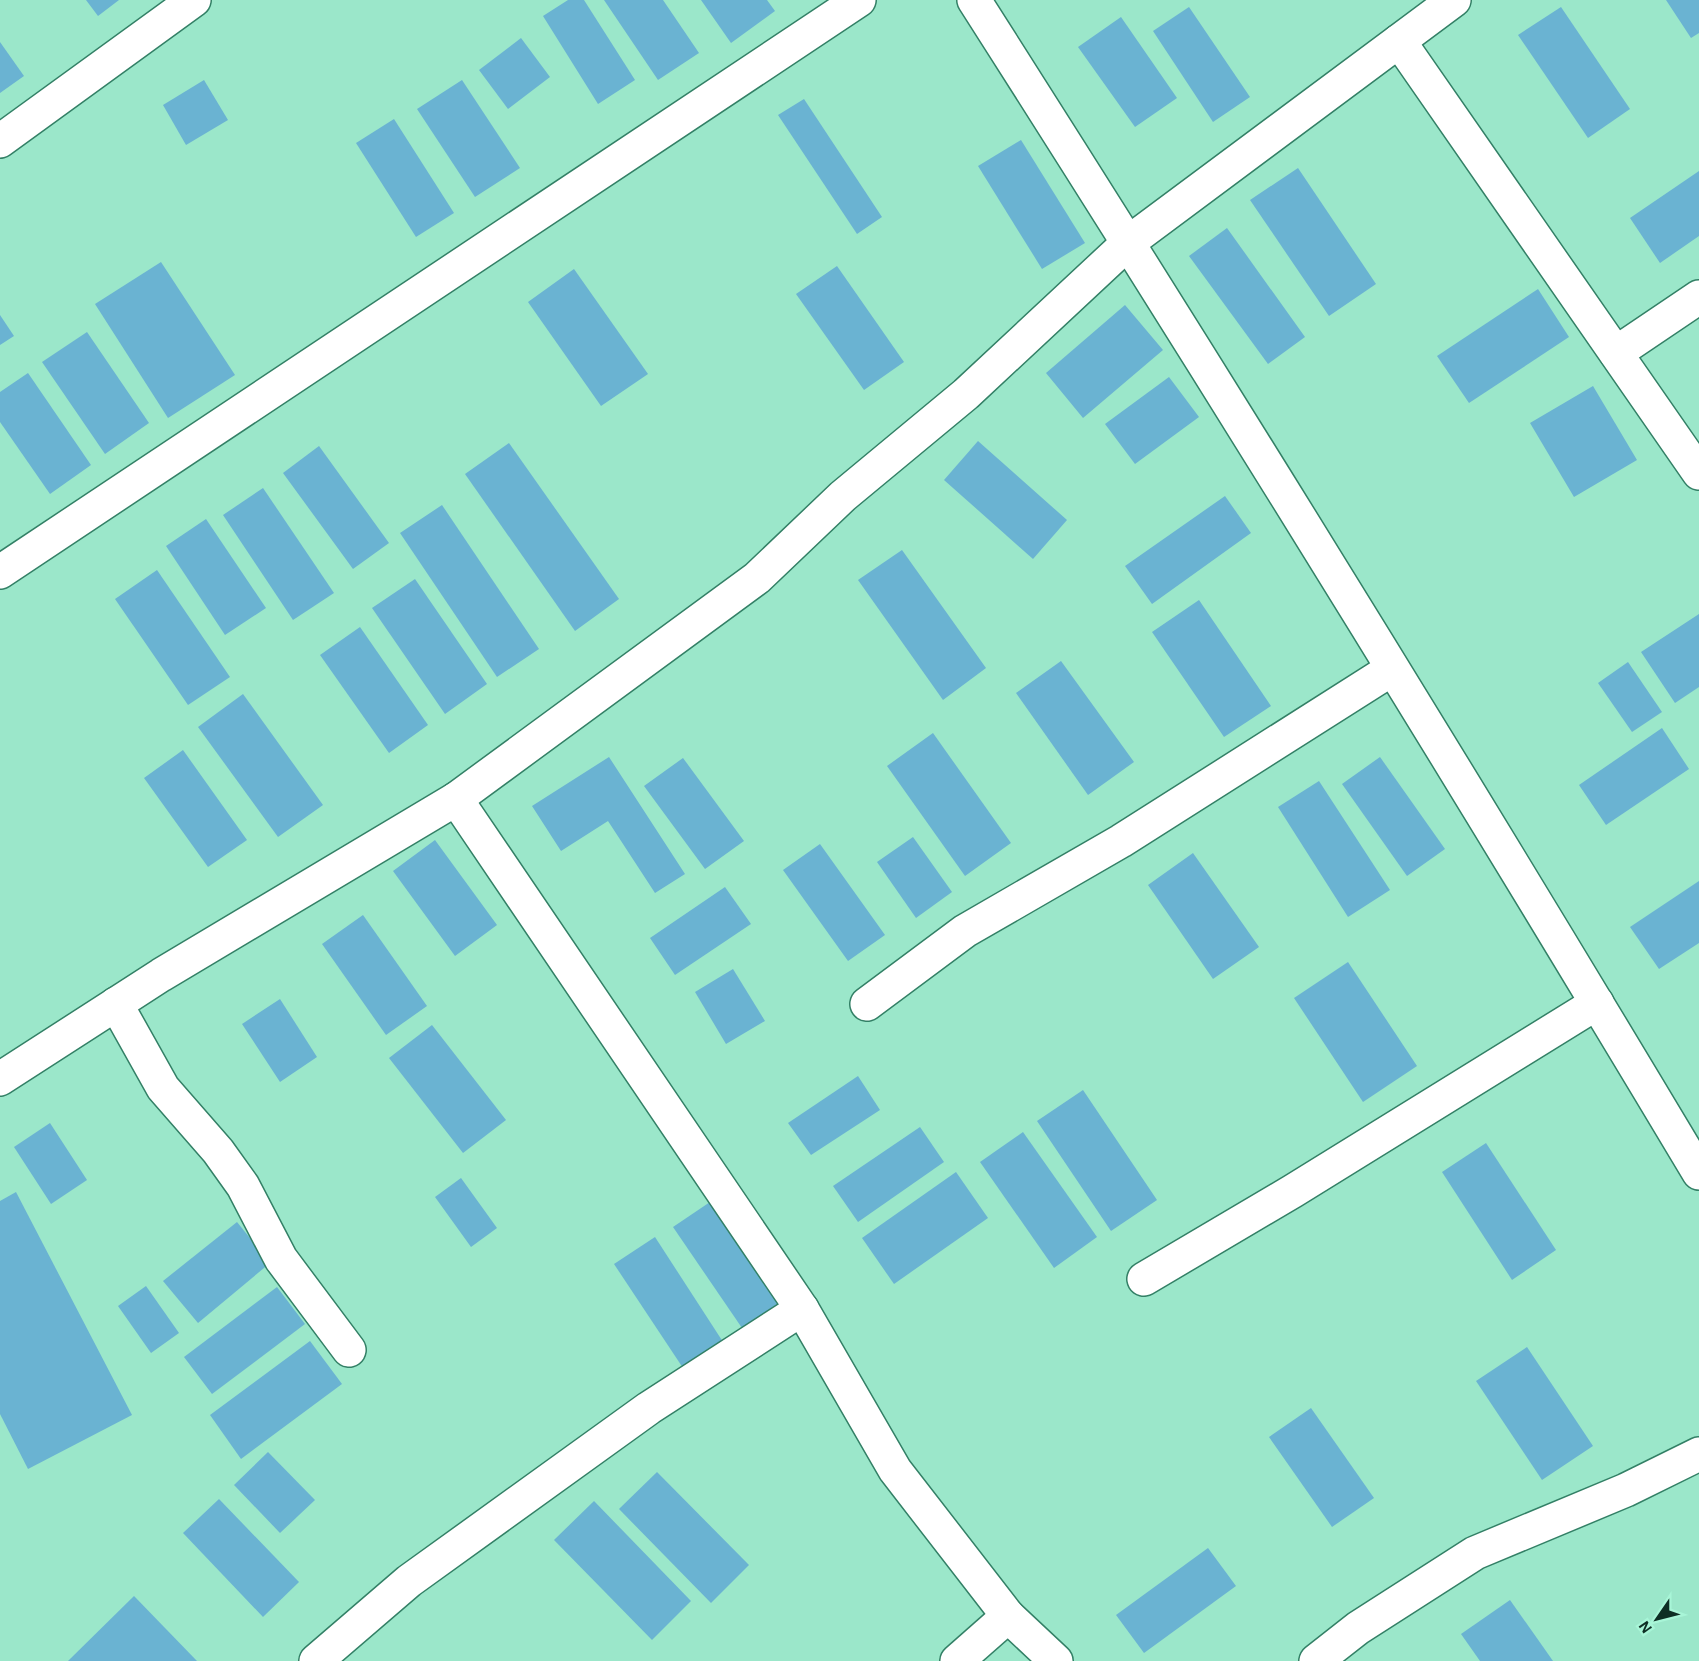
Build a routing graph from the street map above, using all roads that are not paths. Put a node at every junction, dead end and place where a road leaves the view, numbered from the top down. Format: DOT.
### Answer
graph roads {
  1 [pos="194,0"];
  2 [pos="860,0"];
  3 [pos="974,0"];
  4 [pos="1454,0"];
  5 [pos="1399,41"];
  6 [pos="0,141"];
  7 [pos="1129,242"];
  8 [pos="1699,297"];
  9 [pos="1616,353"];
  10 [pos="1699,473"];
  11 [pos="0,572"];
  12 [pos="1392,669"];
  13 [pos="456,799"];
  14 [pos="1597,1003"];
  15 [pos="116,1004"];
  16 [pos="867,1004"];
  17 [pos="0,1079"];
  18 [pos="1699,1173"];
  19 [pos="1144,1279"];
  20 [pos="802,1309"];
  21 [pos="349,1350"];
  22 [pos="1699,1454"];
  23 [pos="1008,1616"];
  24 [pos="316,1661"];
  25 [pos="957,1661"];
  26 [pos="1056,1661"];
  27 [pos="1316,1661"];
  1 -- 6 [label="street"];
  2 -- 11 [label="street"];
  3 -- 7 [label="street"];
  4 -- 5 [label="street"];
  5 -- 7 [label="street"];
  5 -- 9 [label="street"];
  7 -- 12 [label="street"];
  7 -- 13 [label="street"];
  8 -- 9 [label="street"];
  9 -- 10 [label="street"];
  12 -- 14 [label="street"];
  12 -- 16 [label="street"];
  13 -- 15 [label="street"];
  13 -- 20 [label="street"];
  14 -- 18 [label="street"];
  14 -- 19 [label="street"];
  15 -- 17 [label="street"];
  15 -- 21 [label="street"];
  20 -- 23 [label="street"];
  20 -- 24 [label="street"];
  22 -- 27 [label="street"];
  23 -- 25 [label="street"];
  23 -- 26 [label="street"];
}
